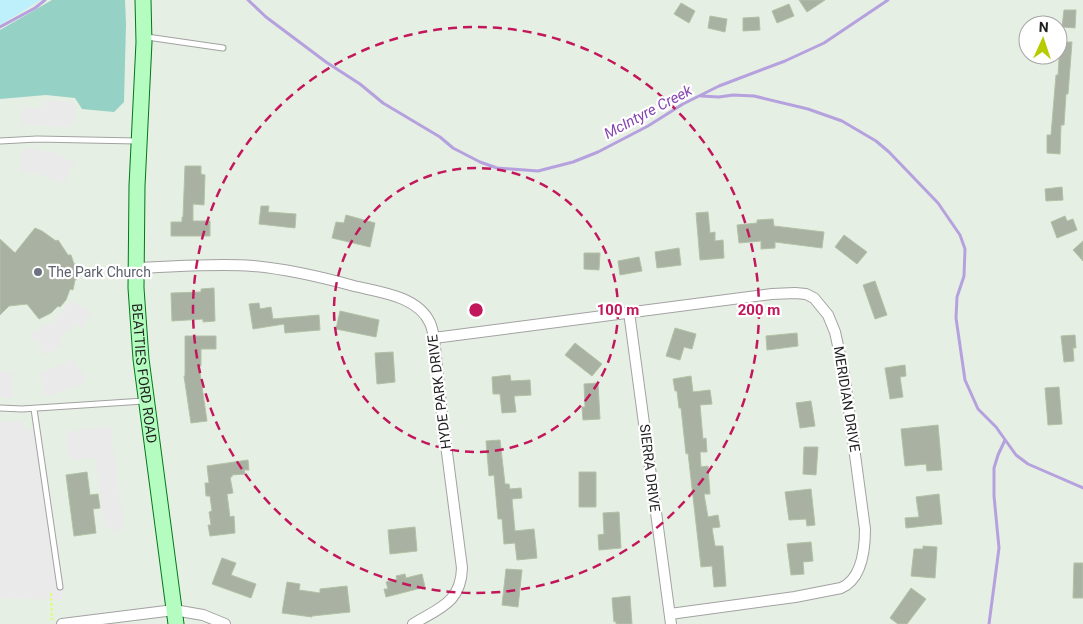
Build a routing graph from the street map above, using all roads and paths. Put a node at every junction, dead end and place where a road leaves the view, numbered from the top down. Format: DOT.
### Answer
graph roads {
  1 [pos="143,0"];
  2 [pos="144,36"];
  3 [pos="223,48"];
  4 [pos="0,141"];
  5 [pos="139,141"];
  6 [pos="135,268"];
  7 [pos="629,312"];
  8 [pos="434,338"];
  9 [pos="147,401"];
  10 [pos="0,408"];
  11 [pos="34,409"];
  12 [pos="60,587"];
  13 [pos="51,593"];
  14 [pos="175,617"];
  15 [pos="670,619"];
  16 [pos="52,620"];
  17 [pos="62,624"];
  18 [pos="224,624"];
  19 [pos="412,624"];
  1 -- 2 [label="main road, BEATTIES FORD ROAD"];
  2 -- 3 [label="lane"];
  2 -- 5 [label="main road, BEATTIES FORD ROAD"];
  4 -- 5 [label="lane"];
  5 -- 6 [label="main road, BEATTIES FORD ROAD"];
  6 -- 8 [label="street, HYDE PARK DRIVE"];
  6 -- 9 [label="main road, BEATTIES FORD ROAD"];
  7 -- 8 [label="street, MERIDIAN DRIVE"];
  7 -- 15 [label="street, SIERRA DRIVE"];
  7 -- 15 [label="street, MERIDIAN DRIVE"];
  8 -- 19 [label="street, HYDE PARK DRIVE"];
  9 -- 11 [label="lane"];
  9 -- 14 [label="main road, BEATTIES FORD ROAD"];
  10 -- 11 [label="lane"];
  11 -- 12 [label="lane"];
  13 -- 16 [label="path"];
  14 -- 17 [label="street"];
  14 -- 18 [label="street"];
}
